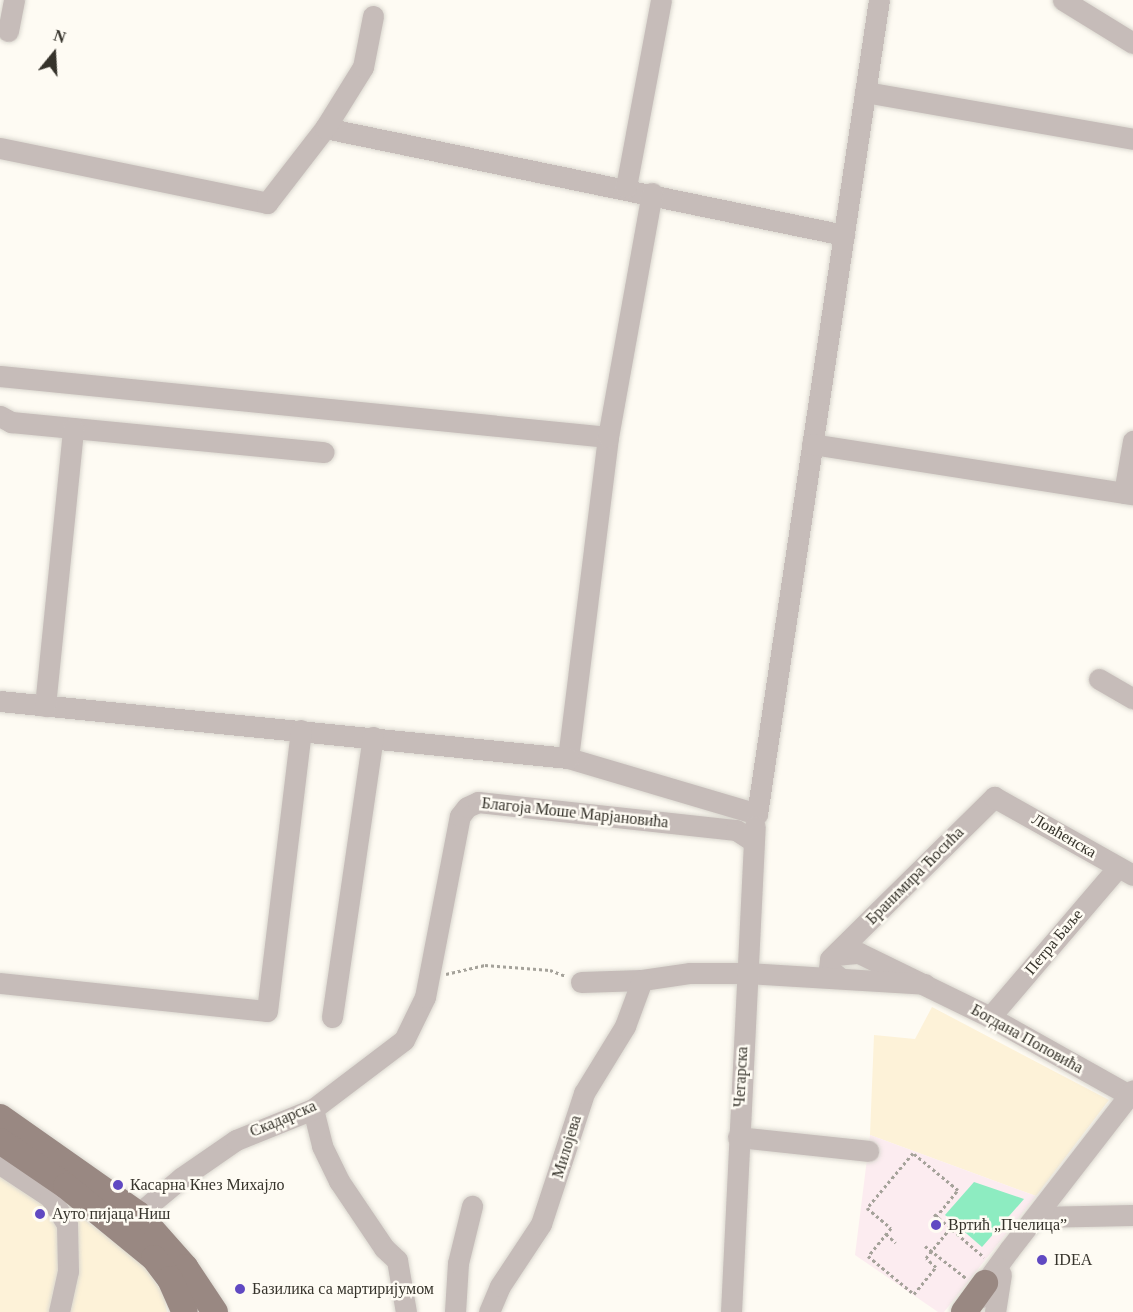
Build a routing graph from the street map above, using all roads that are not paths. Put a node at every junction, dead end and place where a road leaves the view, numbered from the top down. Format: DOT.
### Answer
graph roads {
  1 [pos="14,0"];
  2 [pos="661,0"];
  3 [pos="879,0"];
  4 [pos="1063,0"];
  5 [pos="373,16"];
  6 [pos="8,31"];
  7 [pos="1131,37"];
  8 [pos="865,92"];
  9 [pos="325,128"];
  10 [pos="1133,139"];
  11 [pos="0,148"];
  12 [pos="626,188"];
  13 [pos="652,193"];
  14 [pos="844,235"];
  15 [pos="0,376"];
  16 [pos="0,416"];
  17 [pos="73,428"];
  18 [pos="608,437"];
  19 [pos="1133,441"];
  20 [pos="812,444"];
  21 [pos="324,452"];
  22 [pos="1129,494"];
  23 [pos="1100,679"];
  24 [pos="1133,699"];
  25 [pos="0,701"];
  26 [pos="45,706"];
  27 [pos="302,730"];
  28 [pos="373,737"];
  29 [pos="568,758"];
  30 [pos="994,797"];
  31 [pos="757,814"];
  32 [pos="753,841"];
  33 [pos="1125,871"];
  34 [pos="835,954"];
  35 [pos="747,973"];
  36 [pos="840,978"];
  37 [pos="642,980"];
  38 [pos="428,982"];
  39 [pos="581,982"];
  40 [pos="0,983"];
  41 [pos="925,984"];
  42 [pos="332,1017"];
  43 [pos="990,1017"];
  44 [pos="1131,1092"];
  45 [pos="313,1109"];
  46 [pos="0,1117"];
  47 [pos="738,1137"];
  48 [pos="0,1141"];
  49 [pos="868,1150"];
  50 [pos="0,1164"];
  51 [pos="472,1206"];
  52 [pos="138,1214"];
  53 [pos="1133,1215"];
  54 [pos="1036,1217"];
  55 [pos="1009,1250"];
  56 [pos="983,1276"];
  57 [pos="59,1312"];
  58 [pos="185,1312"];
  59 [pos="214,1312"];
  60 [pos="406,1312"];
  61 [pos="455,1312"];
  62 [pos="489,1312"];
  63 [pos="731,1312"];
  64 [pos="964,1312"];
  65 [pos="977,1312"];
  66 [pos="995,1312"];
  1 -- 6 [label="street"];
  2 -- 12 [label="street"];
  3 -- 8 [label="street, Чегарска"];
  4 -- 7 [label="street"];
  5 -- 9 [label="street"];
  8 -- 10 [label="street"];
  8 -- 14 [label="street, Чегарска"];
  9 -- 11 [label="street"];
  9 -- 12 [label="street"];
  12 -- 13 [label="street"];
  13 -- 14 [label="street"];
  13 -- 18 [label="street"];
  14 -- 20 [label="street, Чегарска"];
  15 -- 18 [label="street"];
  16 -- 17 [label="street"];
  17 -- 21 [label="street"];
  17 -- 26 [label="street"];
  18 -- 29 [label="street"];
  19 -- 22 [label="street"];
  20 -- 22 [label="street"];
  20 -- 31 [label="street, Чегарска"];
  23 -- 24 [label="street"];
  25 -- 26 [label="street"];
  26 -- 27 [label="street"];
  27 -- 28 [label="street"];
  27 -- 40 [label="street"];
  28 -- 29 [label="street"];
  28 -- 42 [label="street"];
  29 -- 31 [label="street"];
  30 -- 33 [label="street, Ловћенска"];
  30 -- 34 [label="street, Бранимира Ћосића"];
  31 -- 32 [label="street, Чегарска"];
  32 -- 35 [label="street, Чегарска"];
  32 -- 38 [label="street, Благоја Моше Марјановића"];
  33 -- 43 [label="street, Петра Баље"];
  34 -- 36 [label="street"];
  34 -- 41 [label="street, Богдана Поповића"];
  35 -- 36 [label="street, Богдана Поповића"];
  35 -- 37 [label="street"];
  35 -- 47 [label="street, Чегарска"];
  36 -- 41 [label="street, Богдана Поповића"];
  37 -- 39 [label="street"];
  37 -- 62 [label="street, Милојева"];
  38 -- 45 [label="street, Скадарска"];
  41 -- 43 [label="street, Богдана Поповића"];
  43 -- 44 [label="street, Богдана Поповића"];
  44 -- 54 [label="street"];
  45 -- 52 [label="street, Скадарска"];
  45 -- 60 [label="street"];
  46 -- 52 [label="main road"];
  47 -- 49 [label="street"];
  47 -- 63 [label="street, Чегарска"];
  48 -- 58 [label="main road"];
  50 -- 57 [label="street"];
  51 -- 61 [label="street"];
  52 -- 59 [label="main road"];
  53 -- 54 [label="street"];
  54 -- 55 [label="street"];
  55 -- 56 [label="street"];
  55 -- 66 [label="street"];
  56 -- 64 [label="main road"];
  56 -- 65 [label="street"];
}
